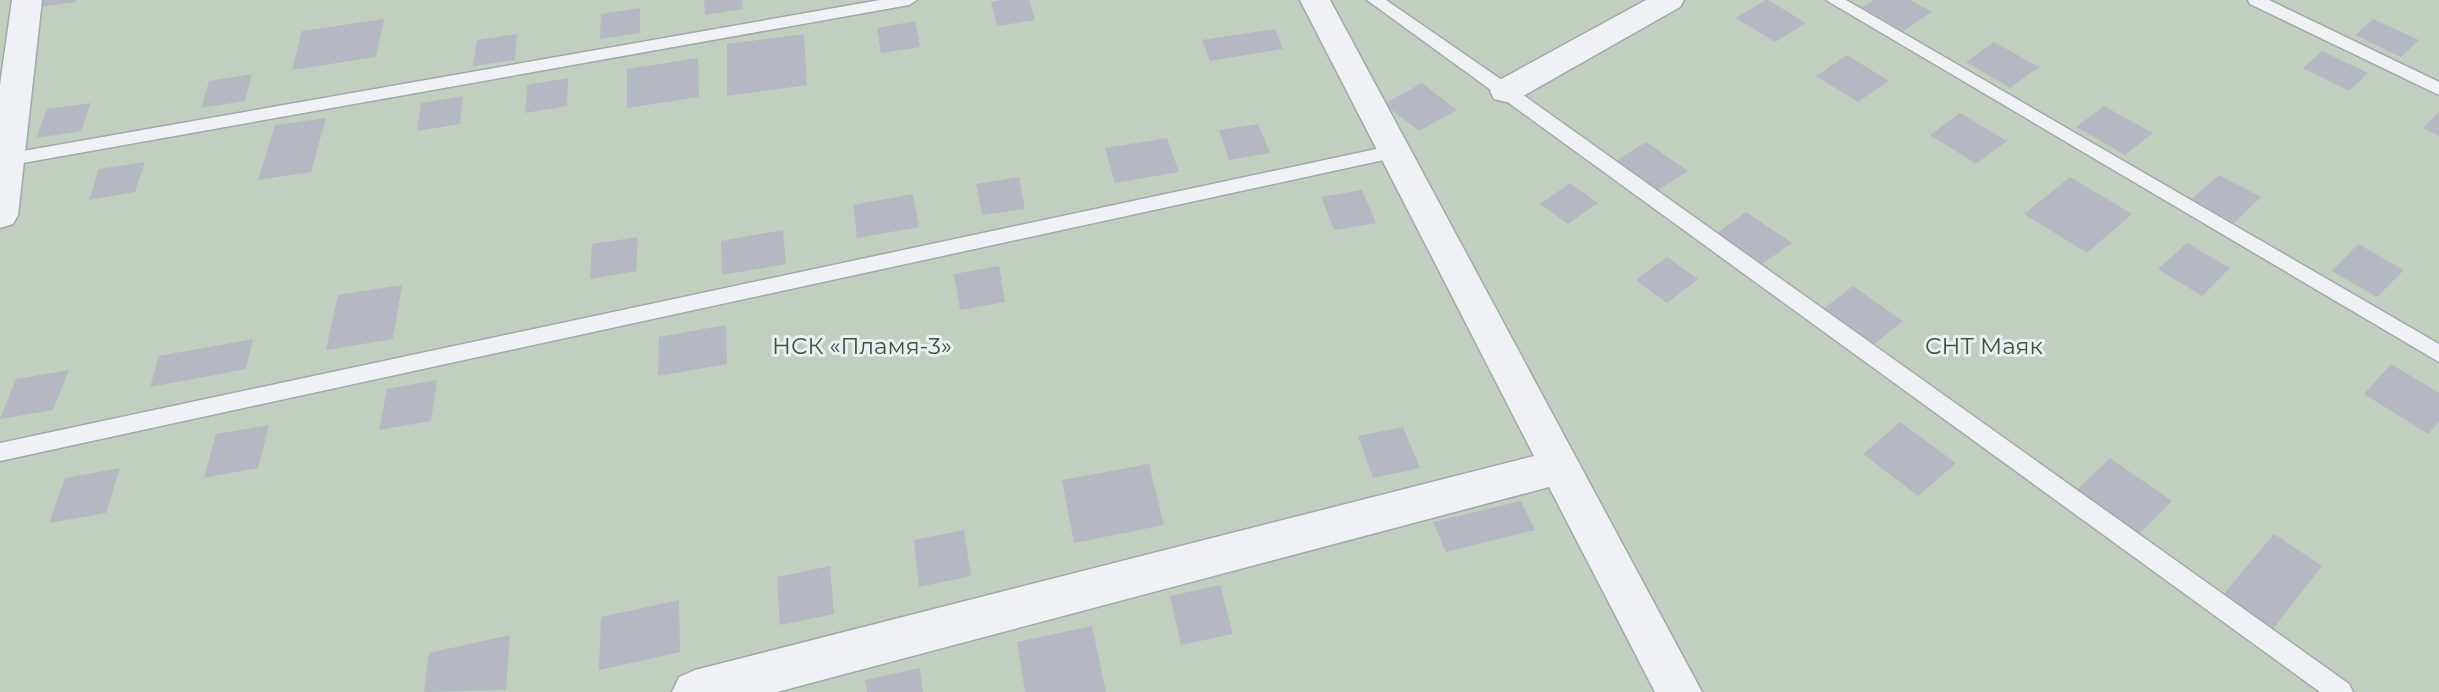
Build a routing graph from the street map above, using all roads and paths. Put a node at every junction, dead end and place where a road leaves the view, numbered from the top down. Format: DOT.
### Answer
graph roads {
  1 [pos="27,0"];
  2 [pos="909,0"];
  3 [pos="1315,0"];
  4 [pos="1375,0"];
  5 [pos="1670,0"];
  6 [pos="1834,0"];
  7 [pos="2256,0"];
  8 [pos="2439,89"];
  9 [pos="1506,92"];
  10 [pos="1395,151"];
  11 [pos="6,160"];
  12 [pos="0,215"];
  13 [pos="2439,354"];
  14 [pos="0,452"];
  15 [pos="1559,467"];
  16 [pos="695,692"];
  17 [pos="1679,692"];
  18 [pos="2340,692"];
  1 -- 11 [label="street"];
  2 -- 11 [label="lane"];
  3 -- 10 [label="street"];
  4 -- 9 [label="lane"];
  5 -- 9 [label="street"];
  6 -- 13 [label="lane"];
  7 -- 8 [label="lane"];
  9 -- 18 [label="lane"];
  10 -- 14 [label="lane"];
  10 -- 15 [label="street"];
  11 -- 12 [label="street"];
  15 -- 16 [label="street"];
  15 -- 17 [label="street"];
}
